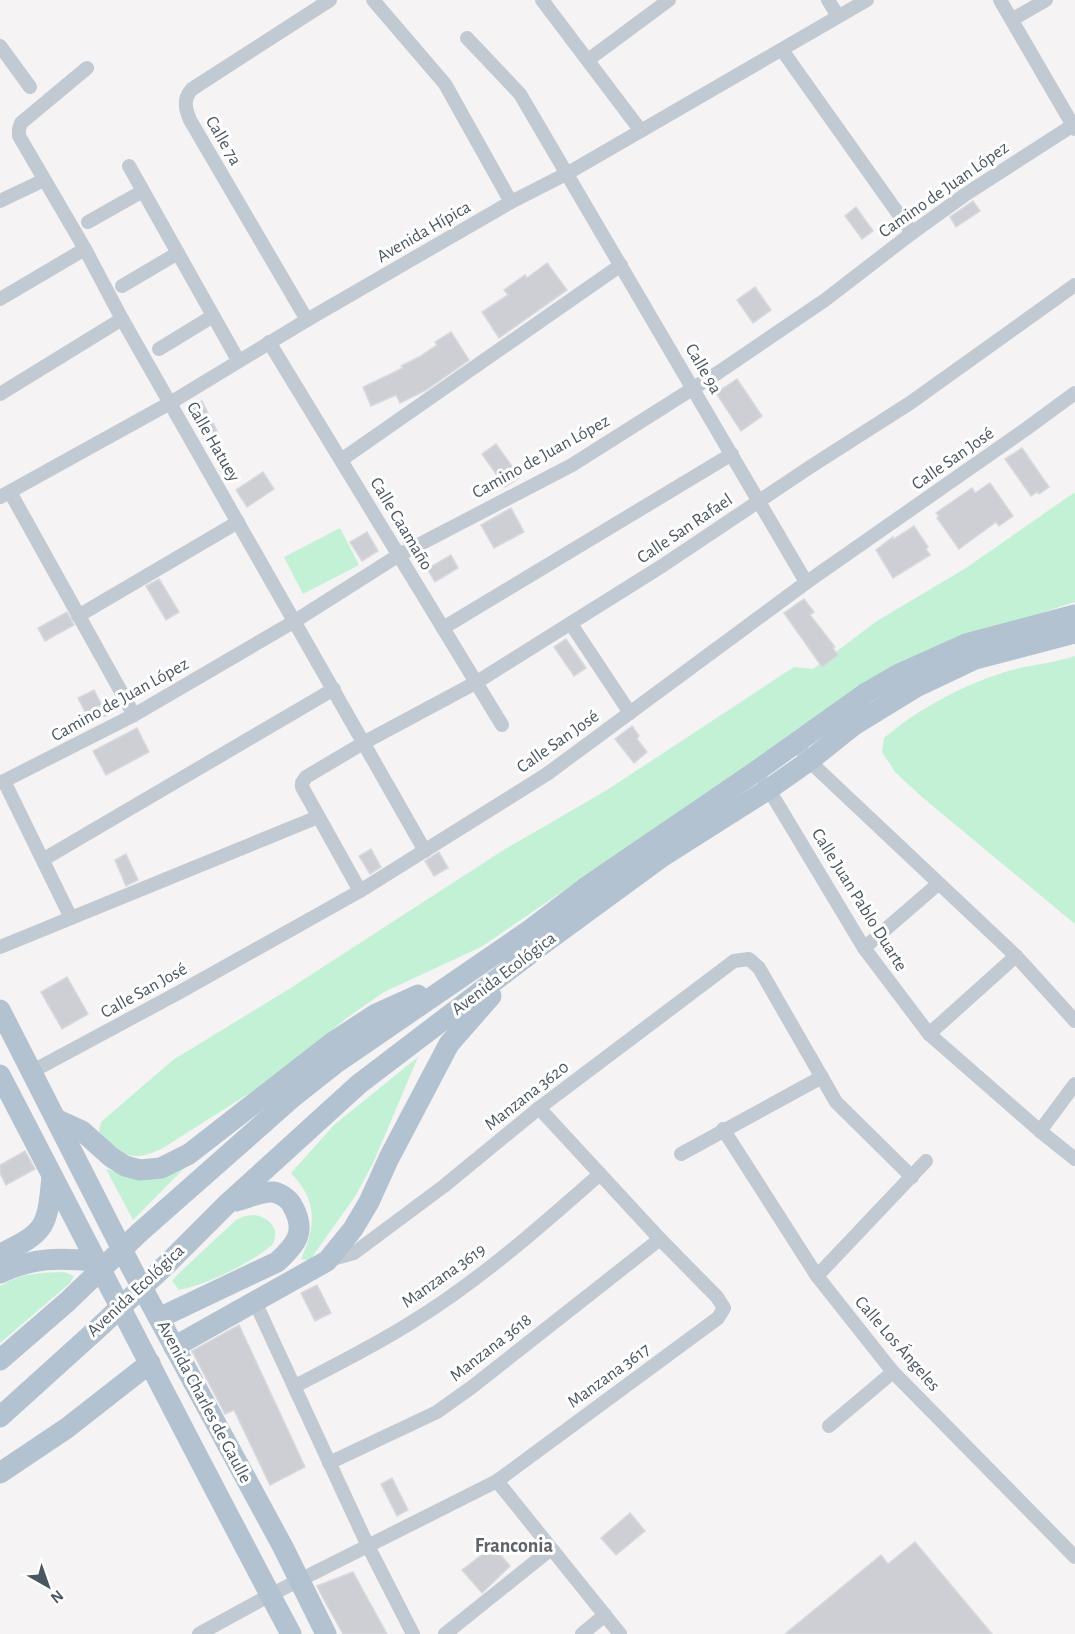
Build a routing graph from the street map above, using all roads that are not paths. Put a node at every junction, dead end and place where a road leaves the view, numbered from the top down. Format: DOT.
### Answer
graph roads {
  1 [pos="330,0"];
  2 [pos="373,0"];
  3 [pos="542,0"];
  4 [pos="669,0"];
  5 [pos="828,0"];
  6 [pos="867,0"];
  7 [pos="1000,0"];
  8 [pos="1046,0"];
  9 [pos="838,16"];
  10 [pos="1013,20"];
  11 [pos="467,38"];
  12 [pos="0,46"];
  13 [pos="782,50"];
  14 [pos="588,60"];
  15 [pos="87,68"];
  16 [pos="30,87"];
  17 [pos="1074,126"];
  18 [pos="641,131"];
  19 [pos="129,166"];
  20 [pos="568,173"];
  21 [pos="44,180"];
  22 [pos="143,191"];
  23 [pos="0,201"];
  24 [pos="511,202"];
  25 [pos="88,222"];
  26 [pos="912,233"];
  27 [pos="85,249"];
  28 [pos="177,253"];
  29 [pos="621,265"];
  30 [pos="122,285"];
  31 [pos="1075,285"];
  32 [pos="0,299"];
  33 [pos="213,316"];
  34 [pos="122,319"];
  35 [pos="307,320"];
  36 [pos="268,342"];
  37 [pos="159,349"];
  38 [pos="238,360"];
  39 [pos="693,388"];
  40 [pos="1075,393"];
  41 [pos="0,394"];
  42 [pos="170,403"];
  43 [pos="732,454"];
  44 [pos="341,460"];
  45 [pos="5,494"];
  46 [pos="759,501"];
  47 [pos="237,522"];
  48 [pos="399,555"];
  49 [pos="806,582"];
  50 [pos="1075,615"];
  51 [pos="78,616"];
  52 [pos="295,621"];
  53 [pos="571,624"];
  54 [pos="443,628"];
  55 [pos="1075,633"];
  56 [pos="477,682"];
  57 [pos="334,689"];
  58 [pos="630,713"];
  59 [pos="134,715"];
  60 [pos="502,725"];
  61 [pos="365,742"];
  62 [pos="797,742"];
  63 [pos="809,761"];
  64 [pos="758,770"];
  65 [pos="2,782"];
  66 [pos="769,789"];
  67 [pos="318,817"];
  68 [pos="425,851"];
  69 [pos="44,859"];
  70 [pos="938,884"];
  71 [pos="360,891"];
  72 [pos="71,918"];
  73 [pos="0,947"];
  74 [pos="864,948"];
  75 [pos="1016,956"];
  76 [pos="505,972"];
  77 [pos="444,988"];
  78 [pos="0,1010"];
  79 [pos="1075,1022"];
  80 [pos="929,1034"];
  81 [pos="31,1072"];
  82 [pos="822,1077"];
  83 [pos="1075,1084"];
  84 [pos="3,1086"];
  85 [pos="539,1108"];
  86 [pos="57,1120"];
  87 [pos="723,1129"];
  88 [pos="1040,1131"];
  89 [pos="681,1154"];
  90 [pos="1075,1159"];
  91 [pos="926,1161"];
  92 [pos="600,1174"];
  93 [pos="52,1177"];
  94 [pos="912,1177"];
  95 [pos="227,1204"];
  96 [pos="660,1239"];
  97 [pos="0,1254"];
  98 [pos="95,1261"];
  99 [pos="327,1261"];
  100 [pos="0,1273"];
  101 [pos="817,1276"];
  102 [pos="255,1302"];
  103 [pos="159,1318"];
  104 [pos="174,1347"];
  105 [pos="0,1360"];
  106 [pos="150,1363"];
  107 [pos="893,1372"];
  108 [pos="295,1386"];
  109 [pos="0,1417"];
  110 [pos="829,1426"];
  111 [pos="329,1463"];
  112 [pos="0,1473"];
  113 [pos="497,1481"];
  114 [pos="368,1546"];
  115 [pos="551,1549"];
  116 [pos="1075,1557"];
  117 [pos="300,1580"];
  118 [pos="270,1594"];
  119 [pos="605,1615"];
  120 [pos="199,1634"];
  121 [pos="291,1634"];
  122 [pos="326,1634"];
  123 [pos="413,1634"];
  124 [pos="445,1634"];
  125 [pos="582,1634"];
  126 [pos="620,1634"];
  1 -- 35 [label="street, Calle 7a"];
  2 -- 24 [label="street"];
  3 -- 14 [label="street"];
  4 -- 14 [label="street"];
  5 -- 9 [label="street"];
  6 -- 9 [label="street, Avenida Hípica"];
  7 -- 10 [label="street"];
  8 -- 10 [label="street"];
  9 -- 13 [label="street, Avenida Hípica"];
  10 -- 17 [label="street"];
  11 -- 20 [label="street, Calle 9a"];
  12 -- 16 [label="street"];
  13 -- 18 [label="street, Avenida Hípica"];
  13 -- 26 [label="street"];
  14 -- 18 [label="street"];
  15 -- 21 [label="street, Calle Hatuey"];
  17 -- 26 [label="street, Camino de Juan López"];
  18 -- 20 [label="street, Avenida Hípica"];
  19 -- 22 [label="street"];
  20 -- 24 [label="street, Avenida Hípica"];
  20 -- 29 [label="street, Calle 9a"];
  21 -- 23 [label="street"];
  21 -- 27 [label="street, Calle Hatuey"];
  22 -- 25 [label="street"];
  22 -- 28 [label="street"];
  24 -- 35 [label="street, Avenida Hípica"];
  26 -- 39 [label="street, Camino de Juan López"];
  27 -- 32 [label="street"];
  27 -- 34 [label="street, Calle Hatuey"];
  28 -- 30 [label="street"];
  28 -- 33 [label="street"];
  29 -- 39 [label="street, Calle 9a"];
  29 -- 44 [label="street"];
  31 -- 46 [label="street, Calle San Rafael"];
  33 -- 37 [label="street"];
  33 -- 38 [label="street"];
  34 -- 41 [label="street"];
  34 -- 42 [label="street, Calle Hatuey"];
  35 -- 36 [label="street, Avenida Hípica"];
  36 -- 38 [label="street, Avenida Hípica"];
  36 -- 44 [label="street, Calle Caamaño"];
  38 -- 42 [label="street, Avenida Hípica"];
  39 -- 43 [label="street, Calle 9a"];
  39 -- 48 [label="street, Camino de Juan López"];
  40 -- 49 [label="street, Calle San José"];
  42 -- 45 [label="street, Avenida Hípica"];
  42 -- 47 [label="street, Calle Hatuey"];
  43 -- 46 [label="street, Calle 9a"];
  43 -- 54 [label="street"];
  44 -- 48 [label="street, Calle Caamaño"];
  45 -- 51 [label="street"];
  46 -- 49 [label="street, Calle 9a"];
  46 -- 53 [label="street, Calle San Rafael"];
  47 -- 51 [label="street"];
  47 -- 52 [label="street, Calle Hatuey"];
  48 -- 52 [label="street, Camino de Juan López"];
  48 -- 54 [label="street, Calle Caamaño"];
  49 -- 58 [label="street, Calle San José"];
  50 -- 62 [label="main road, Avenida Ecológica"];
  51 -- 59 [label="street"];
  52 -- 57 [label="street, Calle Hatuey"];
  52 -- 59 [label="street, Camino de Juan López"];
  53 -- 56 [label="street, Calle San Rafael"];
  53 -- 58 [label="street"];
  54 -- 56 [label="street, Calle Caamaño"];
  55 -- 63 [label="main road, Avenida Ecológica"];
  56 -- 60 [label="street, Calle Caamaño"];
  56 -- 61 [label="street, Calle San Rafael"];
  57 -- 61 [label="street, Calle Hatuey"];
  57 -- 69 [label="street"];
  58 -- 68 [label="street, Calle San José"];
  59 -- 65 [label="street, Camino de Juan López"];
  61 -- 67 [label="street, Calle San Rafael"];
  61 -- 68 [label="street, Calle Hatuey"];
  62 -- 63 [label="street"];
  62 -- 64 [label="main road, Avenida Ecológica"];
  63 -- 66 [label="main road, Avenida Ecológica"];
  63 -- 70 [label="street"];
  64 -- 66 [label="street, Calle Juan Pablo Duarte"];
  64 -- 77 [label="main road, Avenida Ecológica"];
  65 -- 69 [label="street"];
  66 -- 74 [label="street, Calle Juan Pablo Duarte"];
  66 -- 76 [label="main road, Avenida Ecológica"];
  67 -- 71 [label="street"];
  67 -- 72 [label="street"];
  68 -- 71 [label="street, Calle San José"];
  69 -- 72 [label="street"];
  70 -- 74 [label="street"];
  70 -- 75 [label="street"];
  71 -- 81 [label="street, Calle San José"];
  72 -- 73 [label="street"];
  74 -- 80 [label="street, Calle Juan Pablo Duarte"];
  75 -- 79 [label="street"];
  75 -- 80 [label="street"];
  76 -- 95 [label="main road, Avenida Ecológica"];
  76 -- 99 [label="main road"];
  77 -- 86 [label="main road"];
  77 -- 105 [label="main road, Avenida Ecológica, bridge"];
  78 -- 81 [label="main road, Avenida Charles de Gaulle"];
  80 -- 88 [label="street, Calle Juan Pablo Duarte"];
  81 -- 86 [label="main road, Avenida Charles de Gaulle"];
  82 -- 85 [label="street, Manzana 3620"];
  82 -- 87 [label="street"];
  82 -- 94 [label="street"];
  83 -- 88 [label="street"];
  84 -- 93 [label="main road, Avenida Charles de Gaulle"];
  85 -- 92 [label="street, Manzana 3617"];
  85 -- 99 [label="street, Manzana 3620"];
  86 -- 103 [label="main road, Avenida Charles de Gaulle"];
  87 -- 89 [label="street"];
  87 -- 101 [label="street, Calle Los Ángeles"];
  88 -- 90 [label="street, Calle Juan Pablo Duarte"];
  91 -- 94 [label="street"];
  92 -- 96 [label="street, Manzana 3617"];
  92 -- 108 [label="street, Manzana 3619"];
  93 -- 97 [label="main road"];
  93 -- 98 [label="main road, Avenida Charles de Gaulle"];
  94 -- 101 [label="street"];
  95 -- 103 [label="main road"];
  95 -- 109 [label="main road, Avenida Ecológica, bridge"];
  96 -- 111 [label="street, Manzana 3618"];
  96 -- 113 [label="street, Manzana 3617"];
  98 -- 100 [label="main road"];
  98 -- 106 [label="main road, Avenida Charles de Gaulle"];
  99 -- 102 [label="main road"];
  101 -- 107 [label="street, Calle Los Ángeles"];
  102 -- 104 [label="main road"];
  102 -- 108 [label="street"];
  103 -- 104 [label="main road, Avenida Charles de Gaulle"];
  104 -- 117 [label="main road, Avenida Charles de Gaulle"];
  106 -- 112 [label="main road"];
  106 -- 118 [label="main road, Avenida Charles de Gaulle"];
  107 -- 110 [label="street"];
  107 -- 116 [label="street, Calle Los Ángeles"];
  108 -- 111 [label="street"];
  111 -- 114 [label="street"];
  113 -- 114 [label="street, Manzana 3617"];
  113 -- 115 [label="street"];
  114 -- 117 [label="street, Manzana 3617"];
  114 -- 123 [label="street"];
  115 -- 119 [label="street"];
  115 -- 124 [label="street"];
  117 -- 118 [label="street, Manzana 3617"];
  117 -- 122 [label="main road, Avenida Charles de Gaulle"];
  118 -- 120 [label="street, Manzana 3617"];
  118 -- 121 [label="main road, Avenida Charles de Gaulle"];
  119 -- 125 [label="street"];
  119 -- 126 [label="street"];
}
